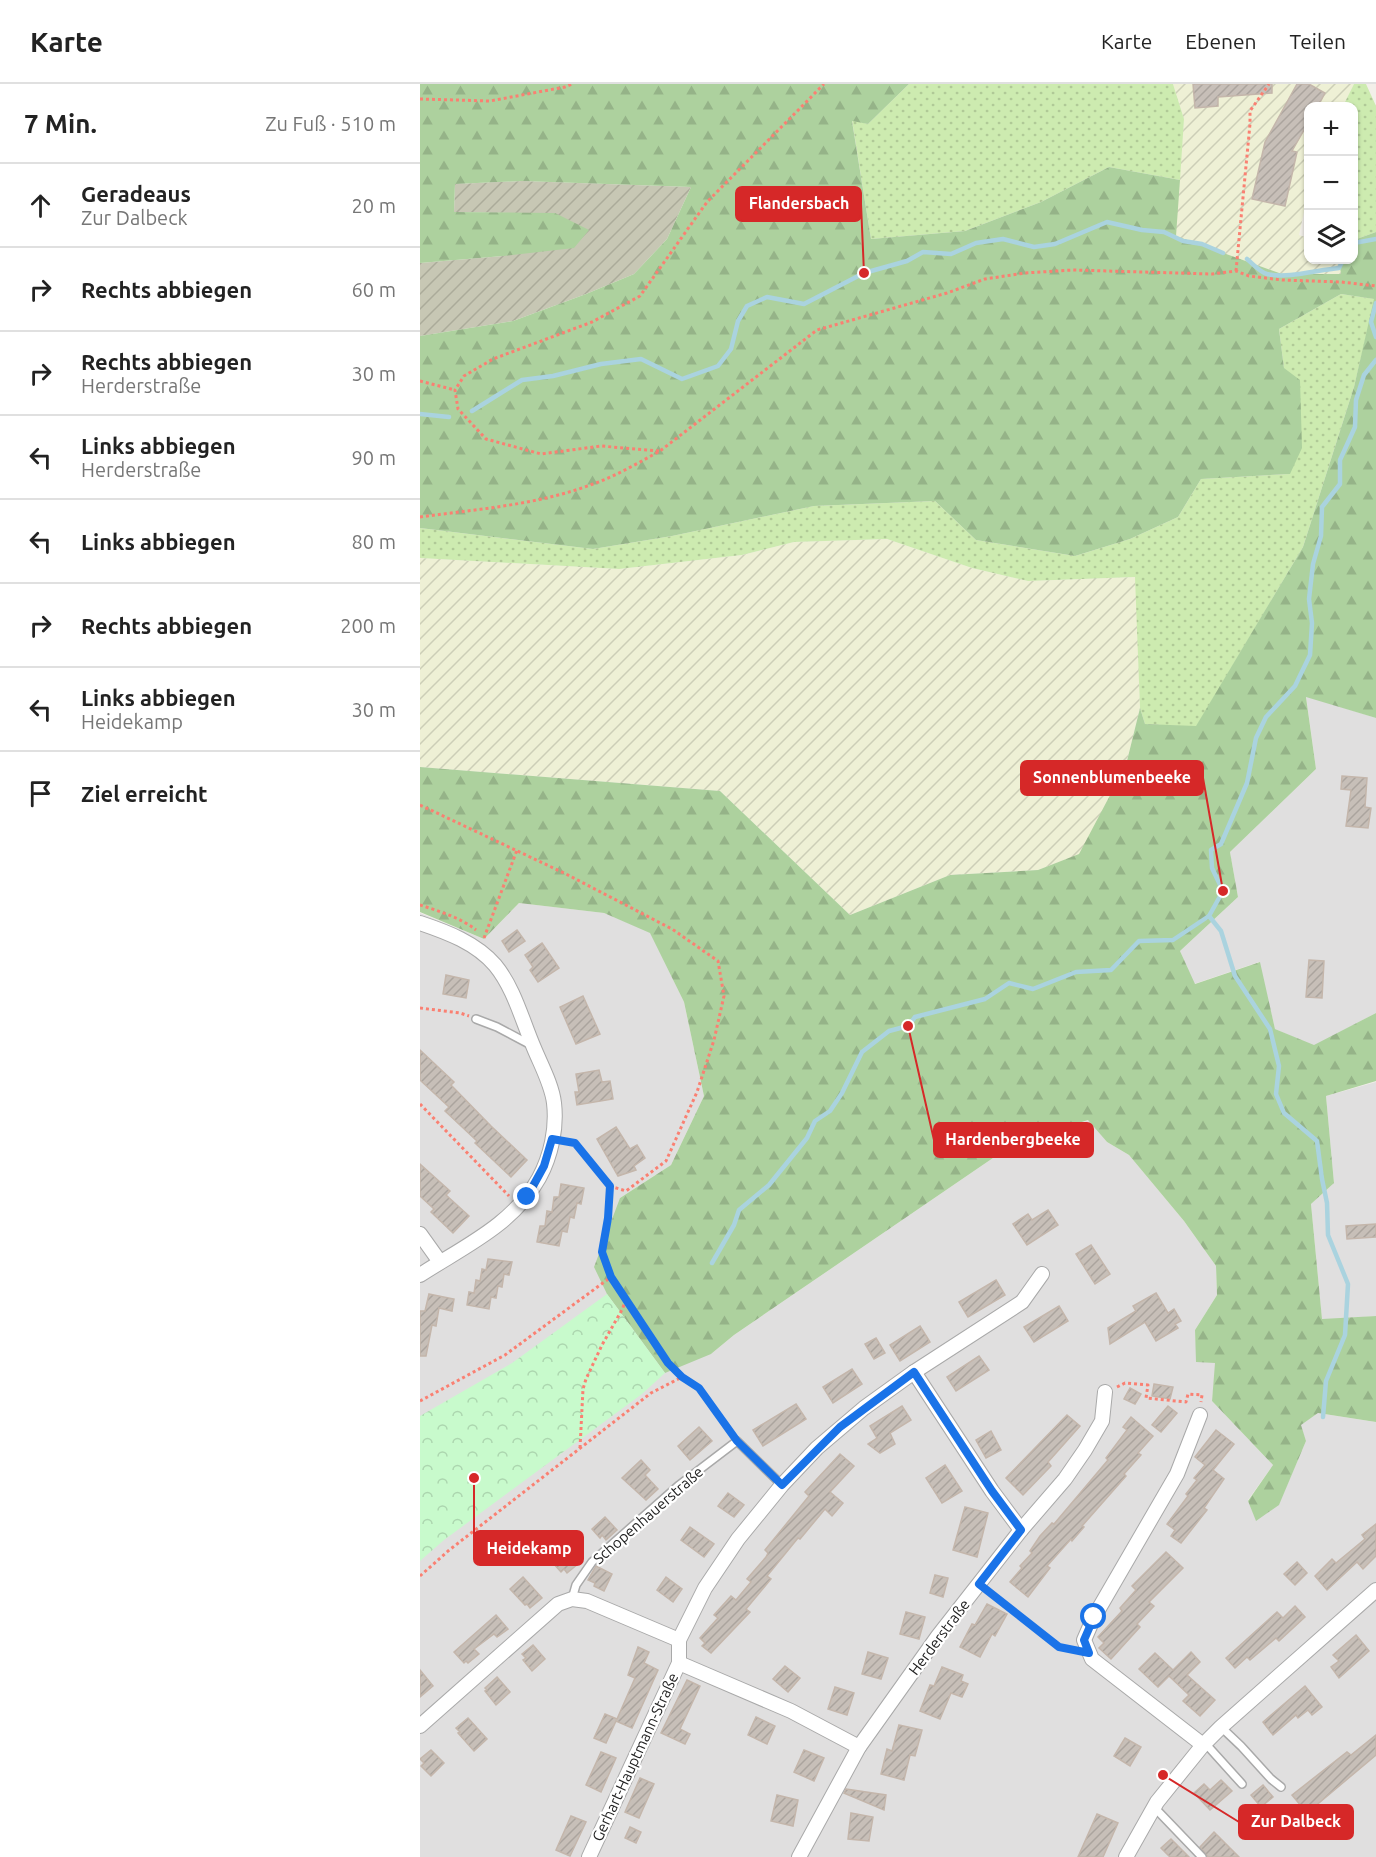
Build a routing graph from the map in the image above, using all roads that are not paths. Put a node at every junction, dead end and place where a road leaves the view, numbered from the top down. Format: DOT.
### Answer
graph roads {
  1 [pos="420,923"];
  2 [pos="476,1019"];
  3 [pos="533,1047"];
  4 [pos="420,1234"];
  5 [pos="440,1262"];
  6 [pos="1042,1274"];
  7 [pos="420,1275"];
  8 [pos="914,1372"];
  9 [pos="1105,1392"];
  10 [pos="1200,1415"];
  11 [pos="782,1485"];
  12 [pos="1021,1530"];
  13 [pos="1376,1590"];
  14 [pos="572,1599"];
  15 [pos="679,1640"];
  16 [pos="679,1663"];
  17 [pos="420,1726"];
  18 [pos="1221,1727"];
  19 [pos="1204,1744"];
  20 [pos="859,1747"];
  21 [pos="1242,1784"];
  22 [pos="1281,1787"];
  23 [pos="1154,1807"];
  24 [pos="589,1857"];
  25 [pos="800,1857"];
  26 [pos="1126,1857"];
  27 [pos="1202,1857"];
  1 -- 3 [label="street"];
  2 -- 3 [label="lane"];
  3 -- 5 [label="street"];
  4 -- 5 [label="street"];
  5 -- 7 [label="street"];
  6 -- 8 [label="street, Gerhart-Hauptmann-Straße"];
  8 -- 11 [label="street, Gerhart-Hauptmann-Straße"];
  8 -- 12 [label="street"];
  9 -- 12 [label="street, Herderstraße"];
  10 -- 19 [label="street"];
  11 -- 14 [label="lane, Schopenhauerstraße"];
  11 -- 15 [label="street, Gerhart-Hauptmann-Straße"];
  12 -- 20 [label="street, Herderstraße"];
  13 -- 18 [label="street"];
  14 -- 15 [label="street"];
  14 -- 17 [label="street"];
  15 -- 16 [label="street, Gerhart-Hauptmann-Straße"];
  16 -- 20 [label="street"];
  16 -- 24 [label="street, Gerhart-Hauptmann-Straße"];
  18 -- 19 [label="street"];
  18 -- 22 [label="lane"];
  19 -- 21 [label="lane"];
  19 -- 23 [label="street"];
  20 -- 25 [label="street, Herderstraße"];
  23 -- 26 [label="street"];
  23 -- 27 [label="lane"];
}
